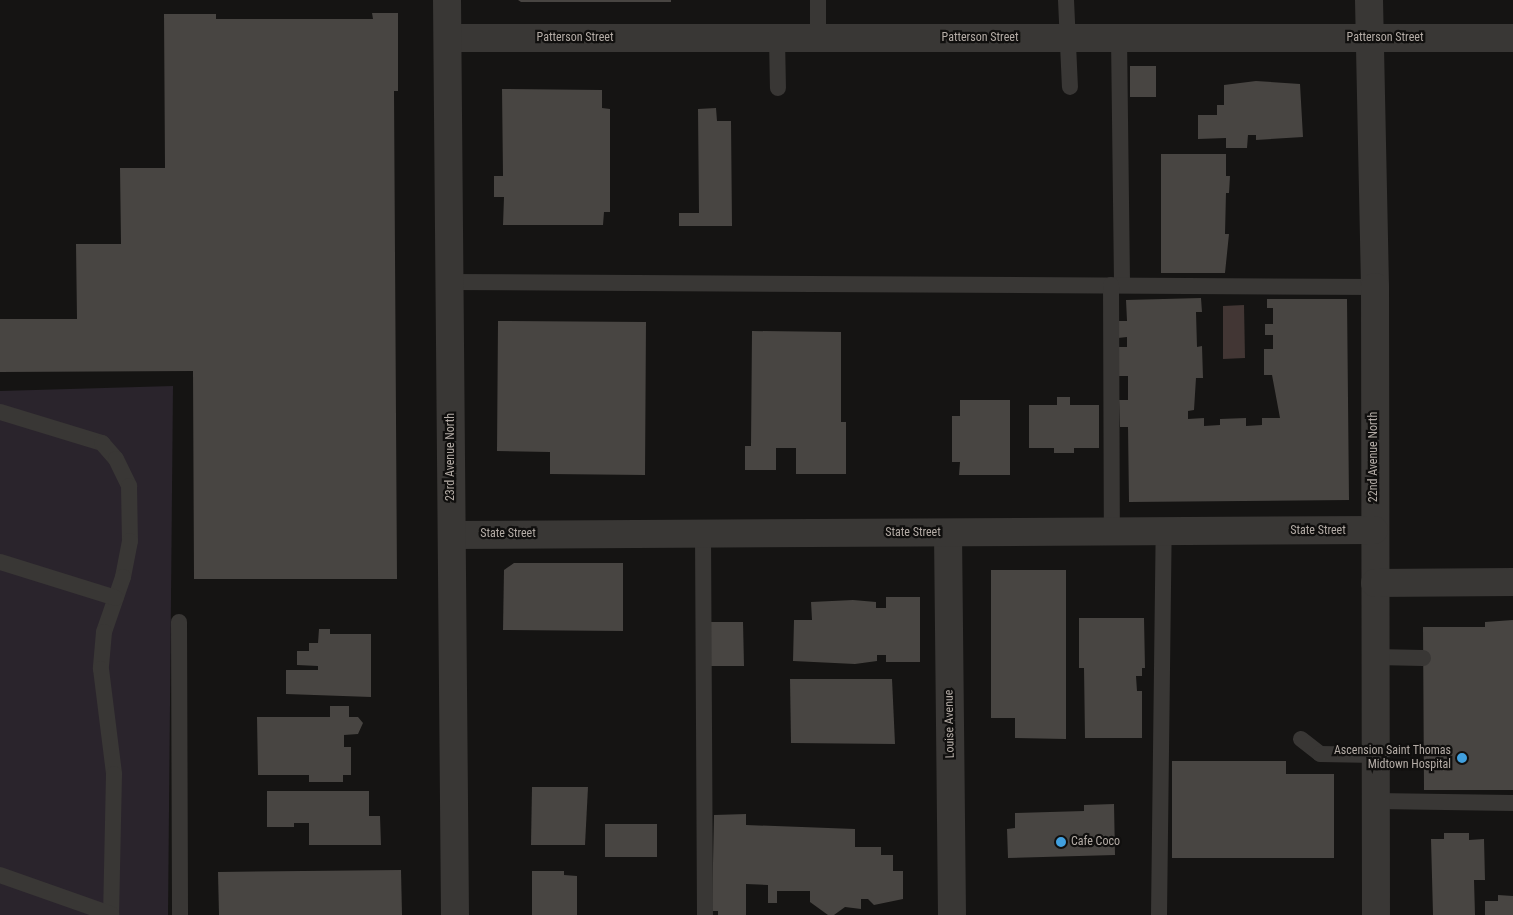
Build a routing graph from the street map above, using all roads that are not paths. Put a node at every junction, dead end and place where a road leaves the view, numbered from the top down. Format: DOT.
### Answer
graph roads {
  1 [pos="447,0"];
  2 [pos="818,0"];
  3 [pos="1066,0"];
  4 [pos="1369,0"];
  5 [pos="1119,37"];
  6 [pos="448,38"];
  7 [pos="777,38"];
  8 [pos="818,38"];
  9 [pos="1067,38"];
  10 [pos="1370,38"];
  11 [pos="1513,38"];
  12 [pos="1070,87"];
  13 [pos="778,88"];
  14 [pos="449,282"];
  15 [pos="1116,285"];
  16 [pos="1374,287"];
  17 [pos="0,412"];
  18 [pos="1374,530"];
  19 [pos="1164,531"];
  20 [pos="1112,532"];
  21 [pos="948,533"];
  22 [pos="703,534"];
  23 [pos="452,535"];
  24 [pos="0,562"];
  25 [pos="1513,582"];
  26 [pos="1375,583"];
  27 [pos="116,598"];
  28 [pos="179,622"];
  29 [pos="1376,657"];
  30 [pos="1423,658"];
  31 [pos="1301,739"];
  32 [pos="1376,755"];
  33 [pos="1376,801"];
  34 [pos="1513,803"];
  35 [pos="0,875"];
  36 [pos="111,915"];
  37 [pos="180,915"];
  38 [pos="455,915"];
  39 [pos="705,915"];
  40 [pos="952,915"];
  41 [pos="1159,915"];
  42 [pos="1376,915"];
  1 -- 6 [label="street, 23rd Avenue North"];
  2 -- 8 [label="lane"];
  3 -- 9 [label="lane"];
  4 -- 10 [label="street, 22nd Avenue North"];
  5 -- 9 [label="street, Patterson Street"];
  5 -- 10 [label="street, Patterson Street"];
  5 -- 15 [label="lane"];
  6 -- 7 [label="street, Patterson Street"];
  6 -- 14 [label="street, 23rd Avenue North"];
  7 -- 8 [label="street, Patterson Street"];
  7 -- 13 [label="lane"];
  8 -- 9 [label="street, Patterson Street"];
  9 -- 12 [label="lane"];
  10 -- 11 [label="street, Patterson Street"];
  10 -- 16 [label="street, 22nd Avenue North"];
  14 -- 15 [label="lane"];
  14 -- 23 [label="street, 23rd Avenue North"];
  15 -- 16 [label="lane"];
  15 -- 20 [label="lane"];
  16 -- 18 [label="street, 22nd Avenue North"];
  17 -- 27 [label="lane"];
  18 -- 19 [label="street, State Street"];
  18 -- 26 [label="street, 22nd Avenue North"];
  19 -- 20 [label="street, State Street"];
  19 -- 41 [label="lane"];
  20 -- 21 [label="street, State Street"];
  21 -- 22 [label="street, State Street"];
  21 -- 40 [label="street, Louise Avenue"];
  22 -- 23 [label="street, State Street"];
  22 -- 39 [label="lane"];
  23 -- 38 [label="street, 23rd Avenue North"];
  24 -- 27 [label="lane"];
  25 -- 26 [label="street"];
  26 -- 29 [label="street, 22nd Avenue North"];
  27 -- 36 [label="lane"];
  28 -- 37 [label="lane"];
  29 -- 30 [label="lane"];
  29 -- 32 [label="street, 22nd Avenue North"];
  31 -- 32 [label="lane"];
  32 -- 33 [label="street, 22nd Avenue North"];
  33 -- 34 [label="lane"];
  33 -- 42 [label="street, 22nd Avenue North"];
  35 -- 36 [label="lane"];
}
